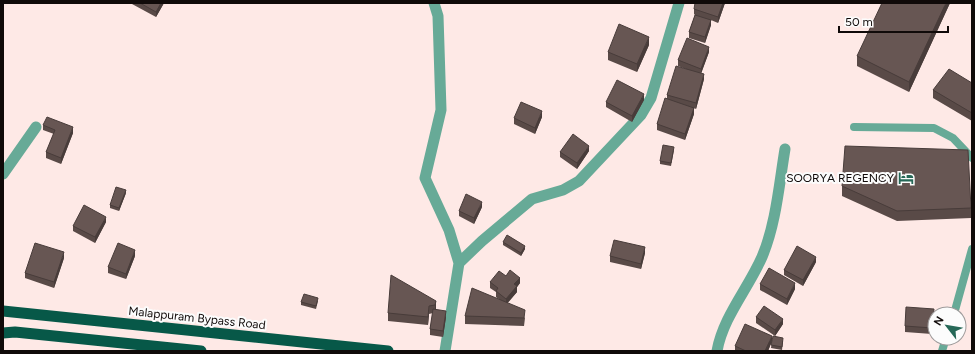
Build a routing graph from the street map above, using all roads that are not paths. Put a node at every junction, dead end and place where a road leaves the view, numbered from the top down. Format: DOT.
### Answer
graph roads {
  1 [pos="434,3"];
  2 [pos="679,3"];
  3 [pos="36,127"];
  4 [pos="854,127"];
  5 [pos="785,149"];
  6 [pos="972,158"];
  7 [pos="3,174"];
  8 [pos="972,249"];
  9 [pos="459,263"];
  10 [pos="956,306"];
  11 [pos="3,311"];
  12 [pos="3,333"];
  13 [pos="201,351"];
  14 [pos="388,351"];
  15 [pos="445,351"];
  16 [pos="717,351"];
  1 -- 9 [label="street"];
  2 -- 9 [label="street"];
  3 -- 7 [label="street"];
  4 -- 6 [label="lane"];
  5 -- 16 [label="street"];
  8 -- 10 [label="lane"];
  9 -- 15 [label="street"];
  11 -- 14 [label="highway, Malappuram Bypass Road"];
  12 -- 13 [label="highway"];
}
